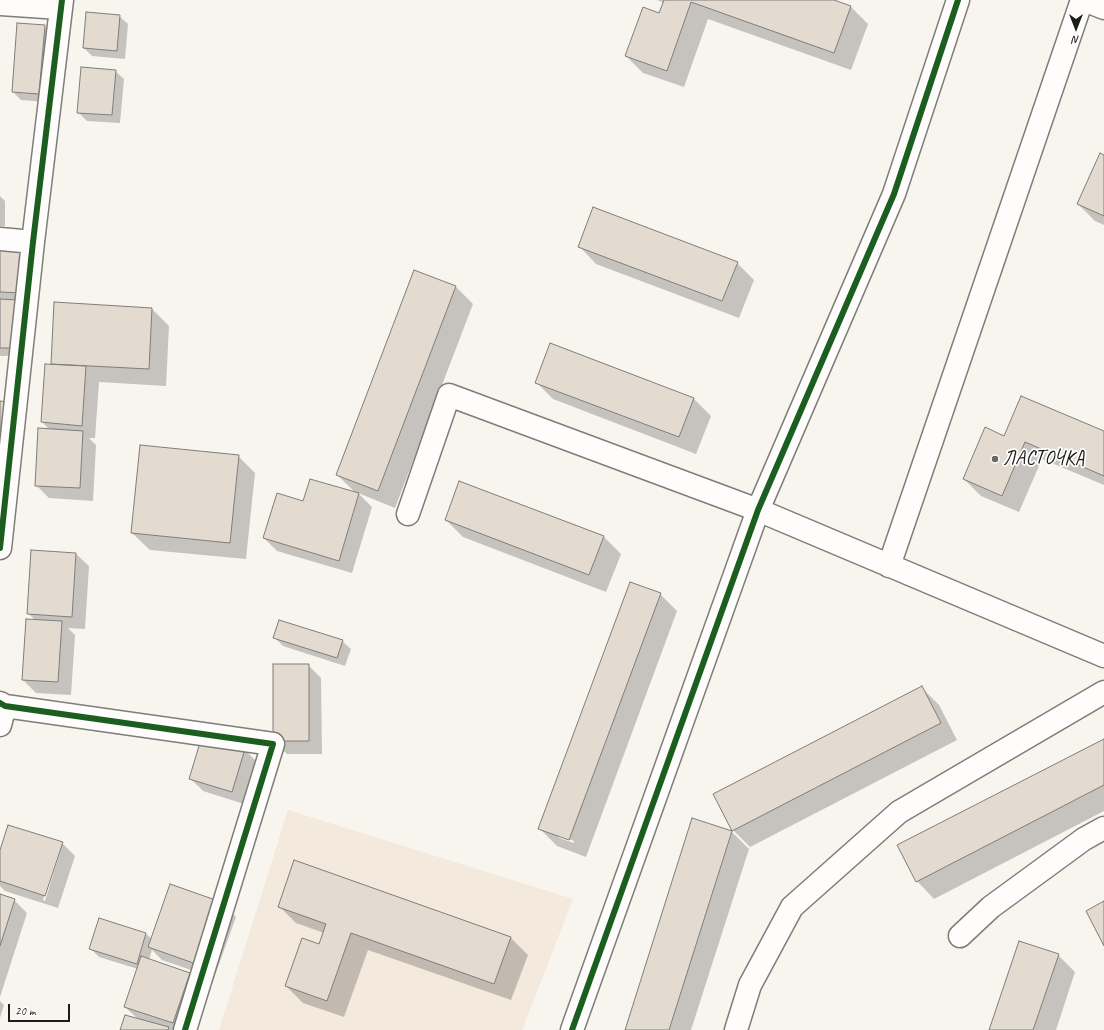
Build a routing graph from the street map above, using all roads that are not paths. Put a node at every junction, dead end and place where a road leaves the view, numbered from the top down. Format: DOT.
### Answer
graph roads {
  1 [pos="958,0"];
  2 [pos="1083,0"];
  3 [pos="0,4"];
  4 [pos="61,4"];
  5 [pos="1104,8"];
  6 [pos="0,239"];
  7 [pos="33,242"];
  8 [pos="4,474"];
  9 [pos="758,510"];
  10 [pos="408,514"];
  11 [pos="0,548"];
  12 [pos="889,566"];
  13 [pos="1104,656"];
  14 [pos="1104,692"];
  15 [pos="2,711"];
  16 [pos="1104,828"];
  17 [pos="960,936"];
  18 [pos="185,1030"];
  19 [pos="572,1030"];
  20 [pos="736,1030"];
  1 -- 9 [label="street"];
  2 -- 5 [label="street"];
  2 -- 12 [label="street"];
  3 -- 4 [label="street"];
  4 -- 7 [label="street"];
  6 -- 7 [label="street"];
  7 -- 8 [label="street"];
  8 -- 11 [label="street"];
  9 -- 10 [label="street"];
  9 -- 12 [label="street"];
  9 -- 19 [label="street"];
  12 -- 13 [label="street"];
  14 -- 20 [label="street"];
  15 -- 18 [label="street"];
  16 -- 17 [label="street"];
}
